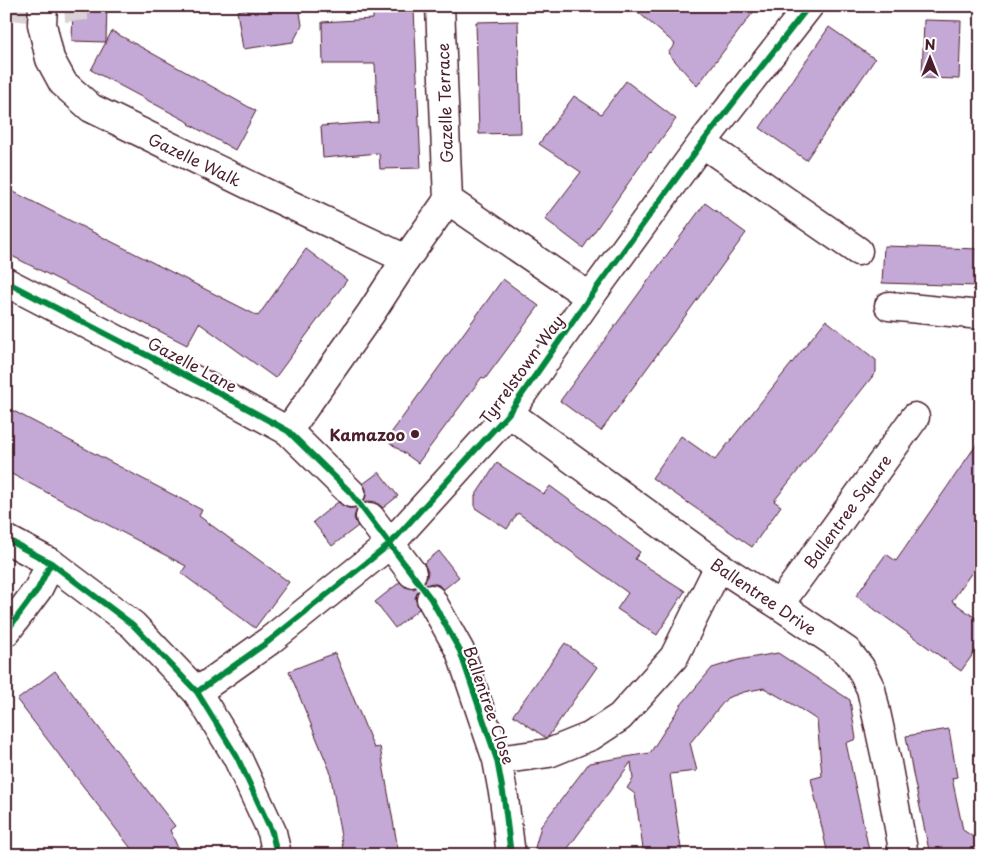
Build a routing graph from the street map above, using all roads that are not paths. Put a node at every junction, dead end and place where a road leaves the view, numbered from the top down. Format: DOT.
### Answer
graph roads {
  1 [pos="440,6"];
  2 [pos="808,6"];
  3 [pos="45,8"];
  4 [pos="702,143"];
  5 [pos="448,200"];
  6 [pos="858,251"];
  7 [pos="406,259"];
  8 [pos="6,282"];
  9 [pos="590,297"];
  10 [pos="889,306"];
  11 [pos="981,315"];
  12 [pos="509,413"];
  13 [pos="915,417"];
  14 [pos="288,431"];
  15 [pos="351,493"];
  16 [pos="370,518"];
  17 [pos="6,538"];
  18 [pos="390,544"];
  19 [pos="51,563"];
  20 [pos="719,566"];
  21 [pos="412,573"];
  22 [pos="432,599"];
  23 [pos="779,605"];
  24 [pos="6,632"];
  25 [pos="197,692"];
  26 [pos="497,760"];
  27 [pos="277,855"];
  28 [pos="511,855"];
  29 [pos="904,855"];
  1 -- 5 [label="street, Gazelle Terrace"];
  2 -- 4 [label="street, Tyrrelstown Way"];
  3 -- 7 [label="street, Gazelle Walk"];
  4 -- 6 [label="street"];
  4 -- 9 [label="street, Tyrrelstown Way"];
  5 -- 7 [label="street"];
  5 -- 9 [label="street"];
  7 -- 14 [label="street"];
  8 -- 14 [label="street, Gazelle Lane"];
  9 -- 12 [label="street, Tyrrelstown Way"];
  10 -- 11 [label="street"];
  12 -- 18 [label="street, Tyrrelstown Way"];
  12 -- 20 [label="street, Ballentree Drive"];
  13 -- 23 [label="street, Ballentree Square"];
  14 -- 15 [label="street, Gazelle Lane"];
  16 -- 18 [label="street"];
  17 -- 19 [label="street"];
  18 -- 21 [label="street"];
  18 -- 25 [label="street, Tyrrelstown Way"];
  19 -- 24 [label="street"];
  19 -- 25 [label="street"];
  20 -- 23 [label="street, Ballentree Drive"];
  20 -- 26 [label="street, Ballentree Close"];
  22 -- 26 [label="street, Ballentree Close"];
  23 -- 29 [label="street, Ballentree Drive"];
  25 -- 27 [label="street"];
  26 -- 28 [label="street, Ballentree Close"];
}
